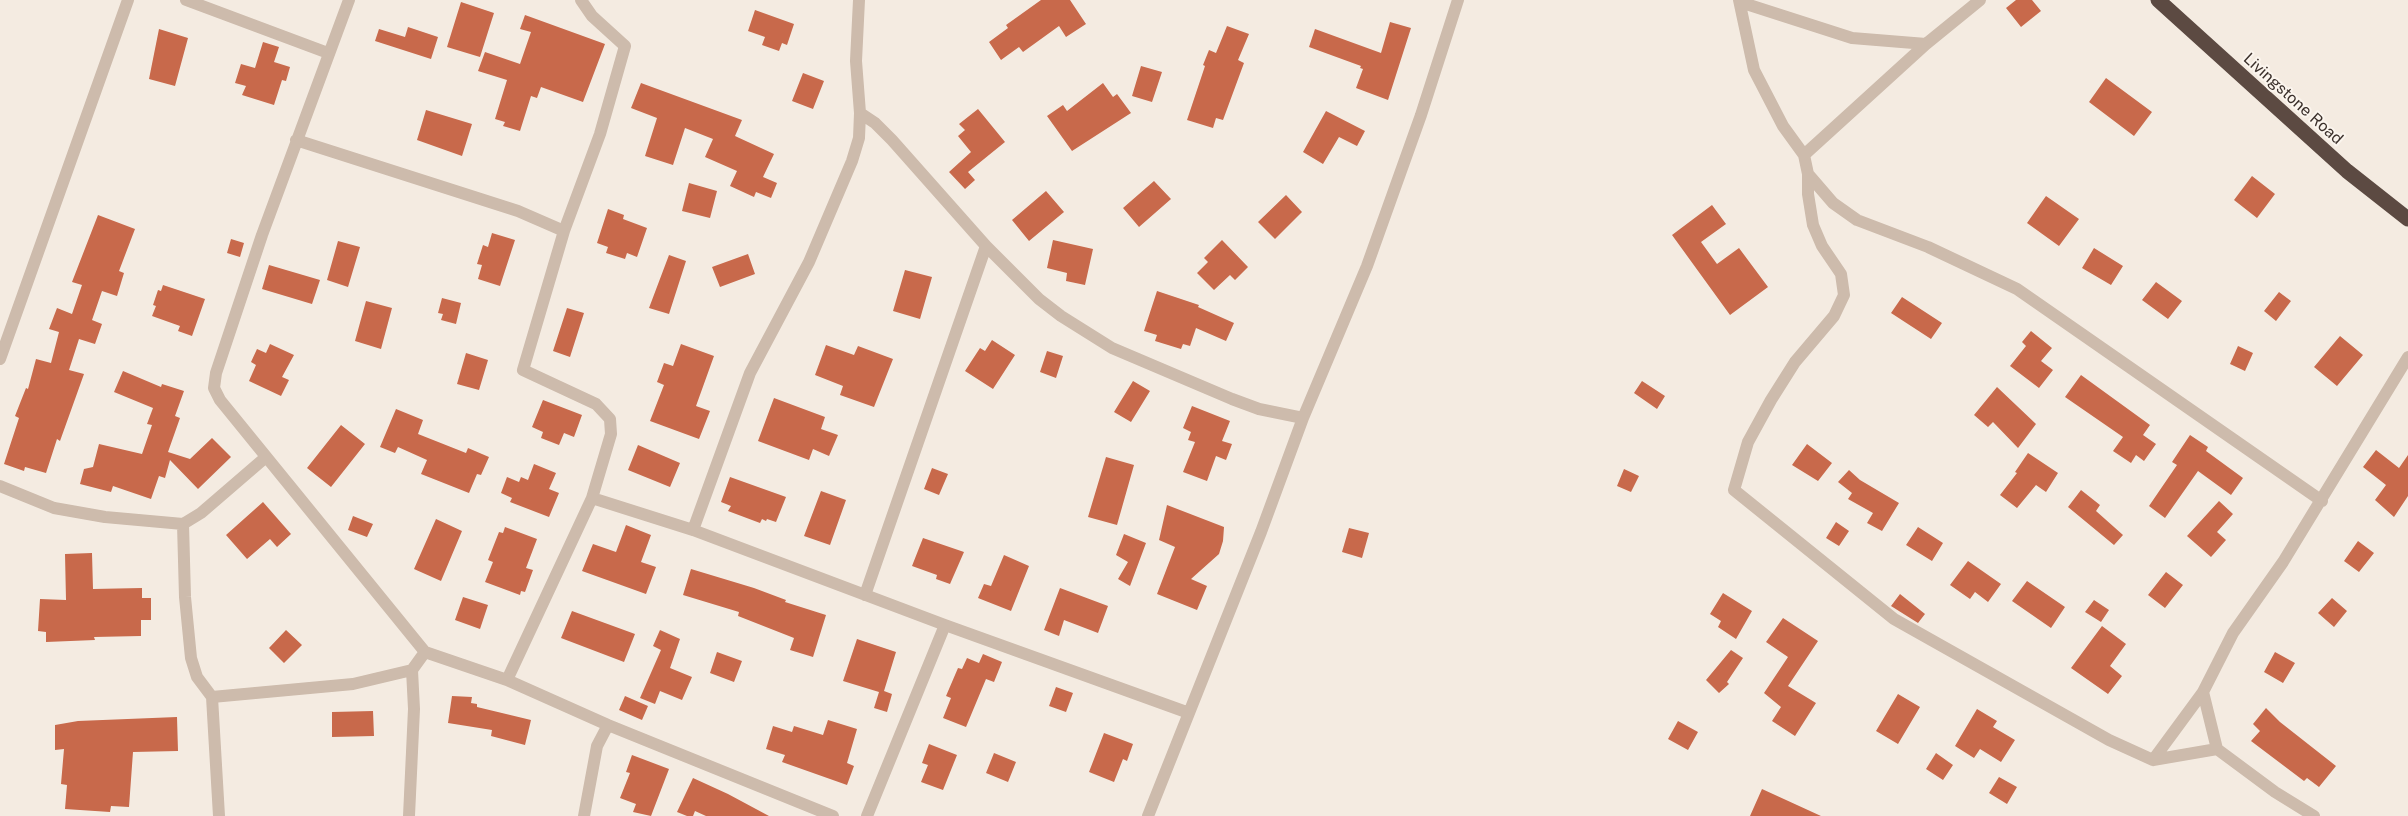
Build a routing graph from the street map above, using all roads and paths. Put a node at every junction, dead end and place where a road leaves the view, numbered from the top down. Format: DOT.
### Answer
graph roads {
  1 [pos="128,0"];
  2 [pos="186,0"];
  3 [pos="349,0"];
  4 [pos="581,0"];
  5 [pos="859,0"];
  6 [pos="1458,0"];
  7 [pos="1980,0"];
  8 [pos="2158,0"];
  9 [pos="1740,1"];
  10 [pos="1926,44"];
  11 [pos="328,53"];
  12 [pos="860,113"];
  13 [pos="296,140"];
  14 [pos="1804,155"];
  15 [pos="1808,174"];
  16 [pos="2408,220"];
  17 [pos="564,231"];
  18 [pos="986,246"];
  19 [pos="2408,357"];
  20 [pos="0,359"];
  21 [pos="1303,418"];
  22 [pos="266,457"];
  23 [pos="0,486"];
  24 [pos="592,498"];
  25 [pos="2322,501"];
  26 [pos="183,524"];
  27 [pos="693,530"];
  28 [pos="865,595"];
  29 [pos="945,625"];
  30 [pos="425,652"];
  31 [pos="412,670"];
  32 [pos="507,680"];
  33 [pos="2203,692"];
  34 [pos="212,698"];
  35 [pos="1189,713"];
  36 [pos="608,725"];
  37 [pos="2218,749"];
  38 [pos="2153,760"];
  39 [pos="219,816"];
  40 [pos="409,816"];
  41 [pos="584,816"];
  42 [pos="833,816"];
  43 [pos="867,816"];
  44 [pos="1148,816"];
  45 [pos="2314,816"];
  1 -- 20 [label="street"];
  2 -- 11 [label="street"];
  3 -- 11 [label="street"];
  4 -- 17 [label="street"];
  5 -- 12 [label="street"];
  6 -- 21 [label="street"];
  7 -- 10 [label="street"];
  8 -- 16 [label="highway, Livingstone Road"];
  9 -- 10 [label="street"];
  9 -- 14 [label="street"];
  10 -- 14 [label="street"];
  11 -- 13 [label="street"];
  12 -- 18 [label="street"];
  12 -- 27 [label="street"];
  13 -- 17 [label="street"];
  13 -- 22 [label="street"];
  14 -- 15 [label="street"];
  15 -- 25 [label="street"];
  15 -- 38 [label="street"];
  17 -- 24 [label="street"];
  18 -- 21 [label="street"];
  18 -- 28 [label="street"];
  19 -- 25 [label="street"];
  21 -- 35 [label="street"];
  22 -- 26 [label="street"];
  22 -- 30 [label="street"];
  23 -- 26 [label="street"];
  24 -- 27 [label="street"];
  24 -- 32 [label="street"];
  25 -- 33 [label="street"];
  26 -- 34 [label="street"];
  27 -- 28 [label="street"];
  28 -- 29 [label="street"];
  29 -- 35 [label="street"];
  29 -- 43 [label="street"];
  30 -- 31 [label="street"];
  30 -- 32 [label="street"];
  31 -- 34 [label="street"];
  31 -- 40 [label="street"];
  32 -- 36 [label="street"];
  33 -- 37 [label="street"];
  33 -- 38 [label="street"];
  34 -- 39 [label="street"];
  35 -- 44 [label="street"];
  36 -- 41 [label="street"];
  36 -- 42 [label="street"];
  37 -- 38 [label="street"];
  37 -- 45 [label="street"];
}
